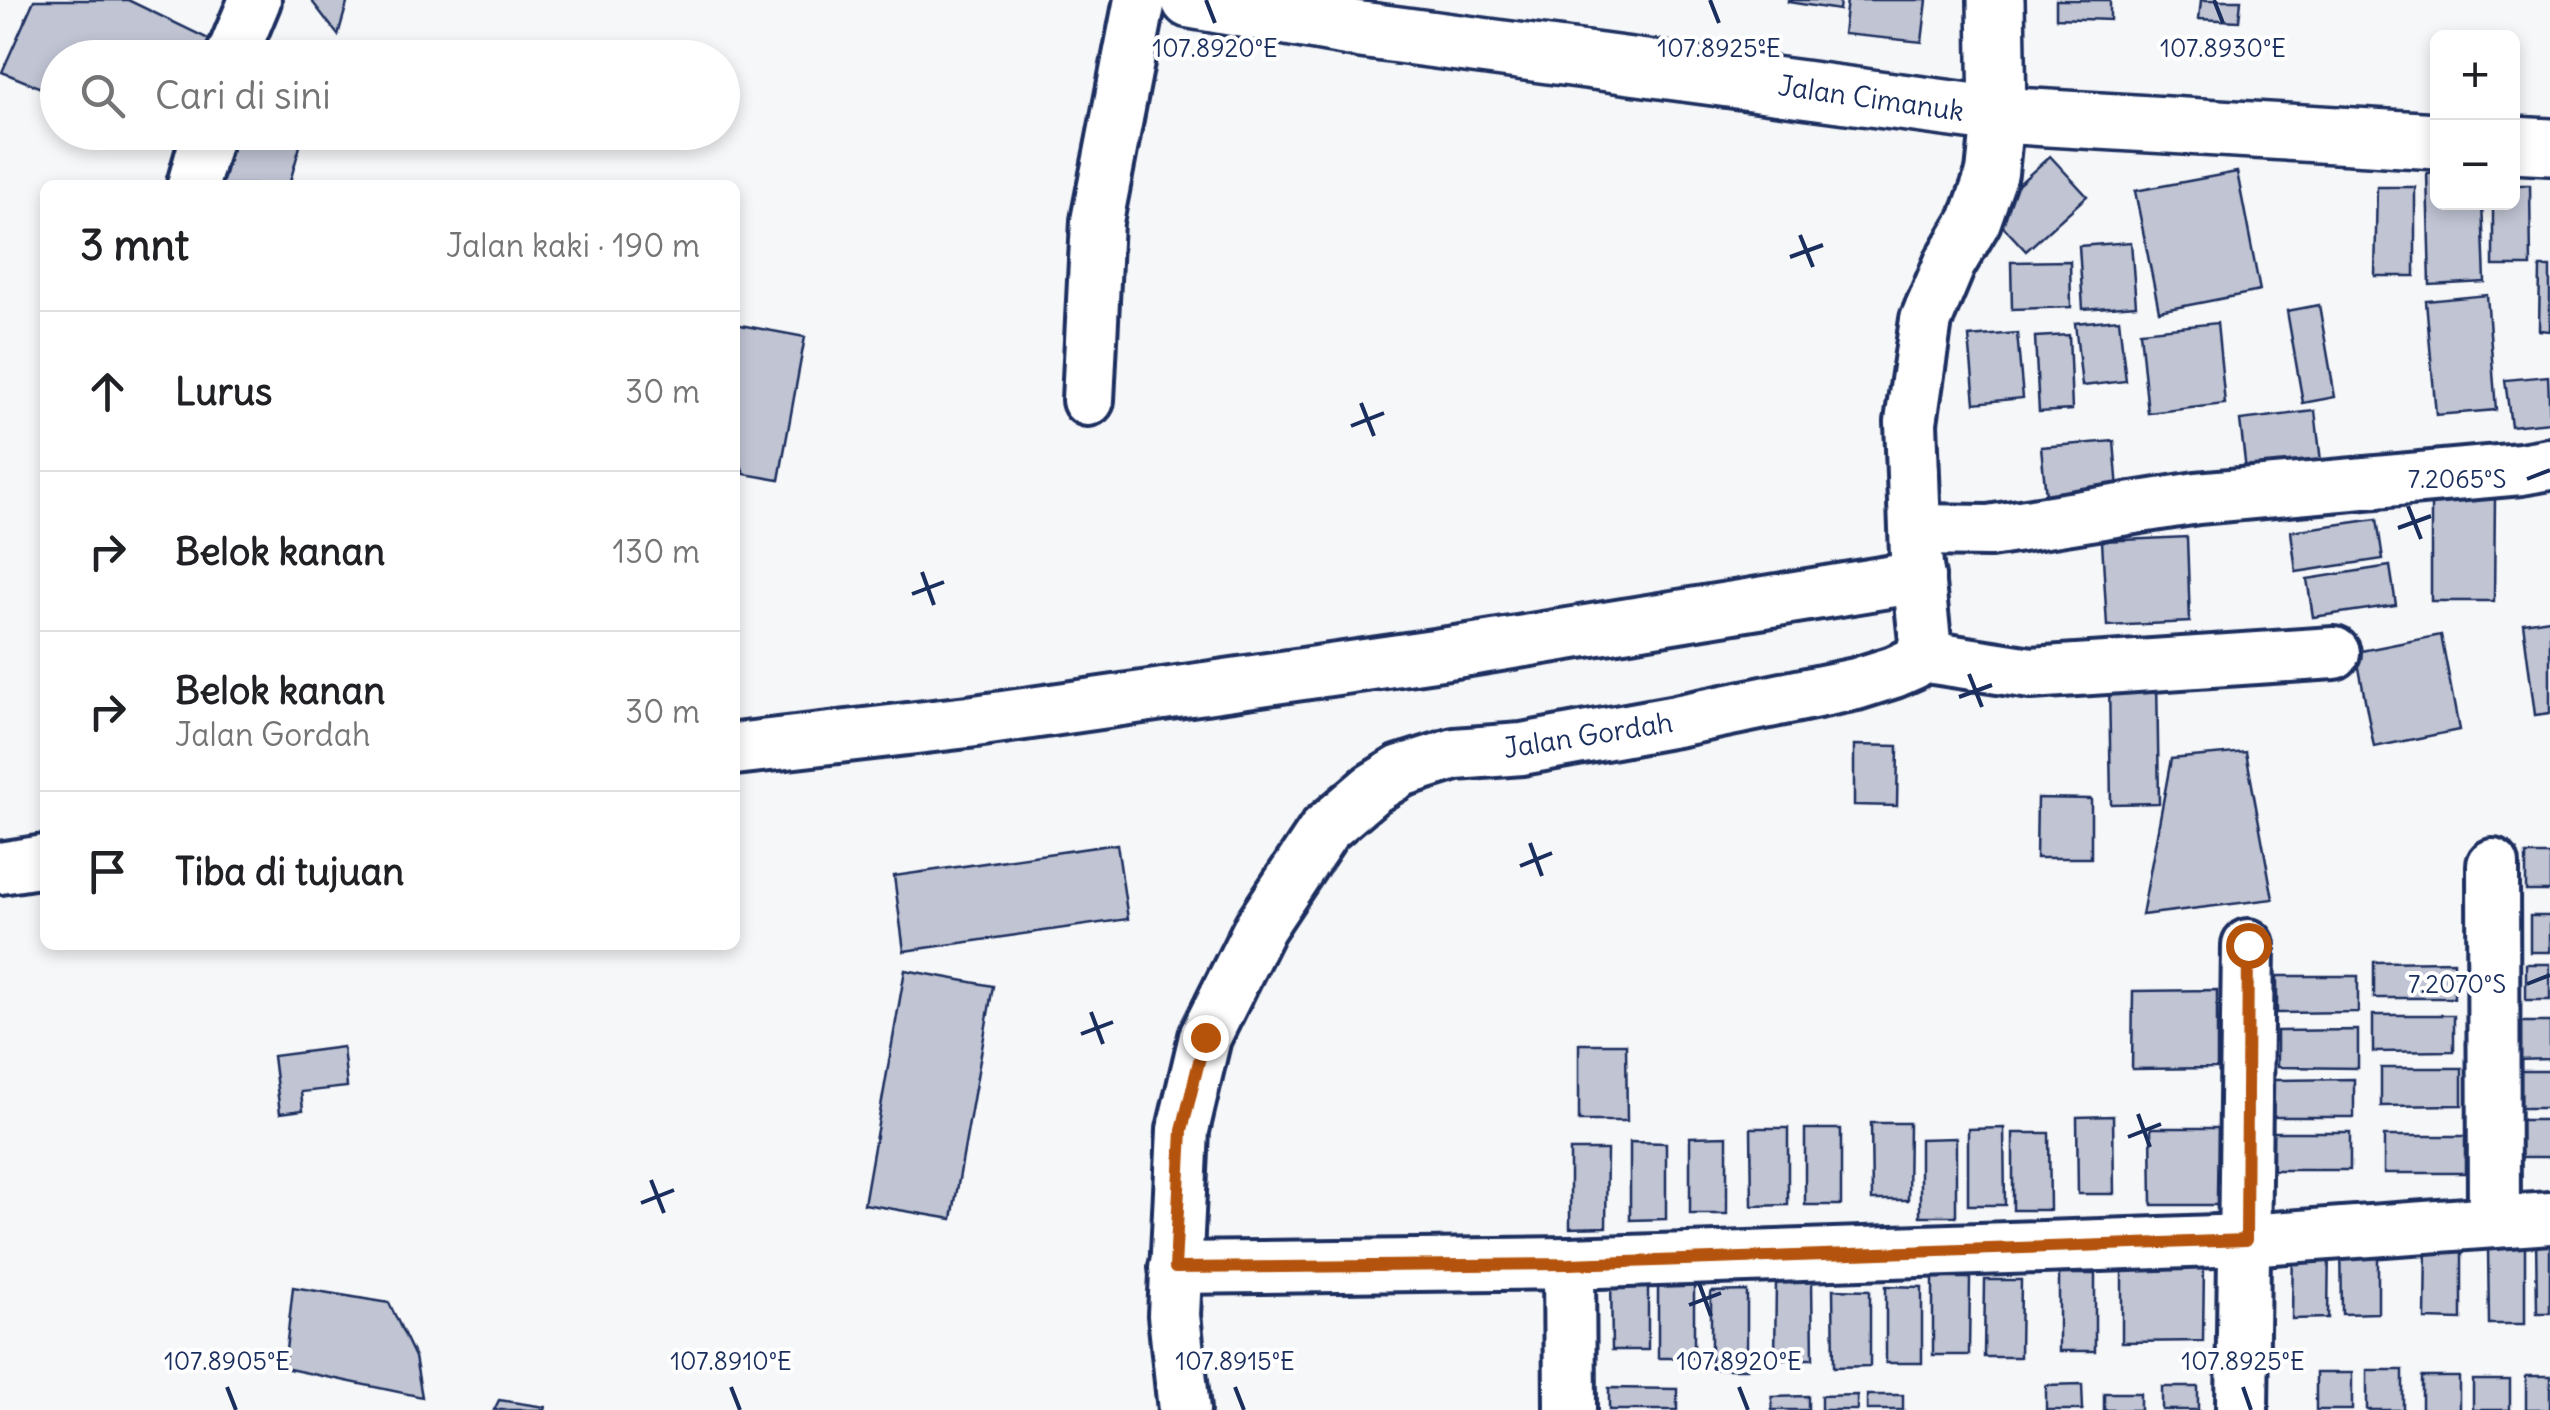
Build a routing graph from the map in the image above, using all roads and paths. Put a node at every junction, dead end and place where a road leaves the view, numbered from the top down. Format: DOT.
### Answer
graph roads {
  1 [pos="255,0"];
  2 [pos="1140,0"];
  3 [pos="1190,0"];
  4 [pos="1996,0"];
  5 [pos="238,40"];
  6 [pos="1998,115"];
  7 [pos="2430,141"];
  8 [pos="2520,145"];
  9 [pos="2550,147"];
  10 [pos="203,150"];
  11 [pos="194,180"];
  12 [pos="1088,400"];
  13 [pos="2550,464"];
  14 [pos="1917,554"];
  15 [pos="2334,653"];
  16 [pos="1921,656"];
  17 [pos="740,748"];
  18 [pos="40,862"];
  19 [pos="2493,865"];
  20 [pos="0,868"];
  21 [pos="2248,945"];
  22 [pos="2550,1218"];
  23 [pos="2494,1222"];
  24 [pos="2246,1240"];
  25 [pos="1569,1264"];
  26 [pos="1175,1268"];
  27 [pos="1184,1410"];
  28 [pos="1570,1410"];
  29 [pos="2242,1410"];
  1 -- 5 [label="street"];
  2 -- 12 [label="street"];
  3 -- 6 [label="main road, Jalan Cimanuk"];
  4 -- 6 [label="main road"];
  6 -- 7 [label="main road, Jalan Cimanuk"];
  6 -- 14 [label="street"];
  8 -- 9 [label="main road"];
  10 -- 11 [label="street"];
  13 -- 14 [label="street"];
  14 -- 16 [label="street"];
  14 -- 17 [label="street"];
  15 -- 16 [label="street"];
  16 -- 26 [label="street, Jalan Gordah"];
  18 -- 20 [label="street"];
  19 -- 23 [label="street"];
  21 -- 24 [label="street"];
  22 -- 23 [label="street"];
  23 -- 24 [label="street"];
  24 -- 25 [label="street"];
  24 -- 29 [label="street"];
  25 -- 26 [label="street"];
  25 -- 28 [label="street"];
  26 -- 27 [label="street, Jalan Gordah"];
}
